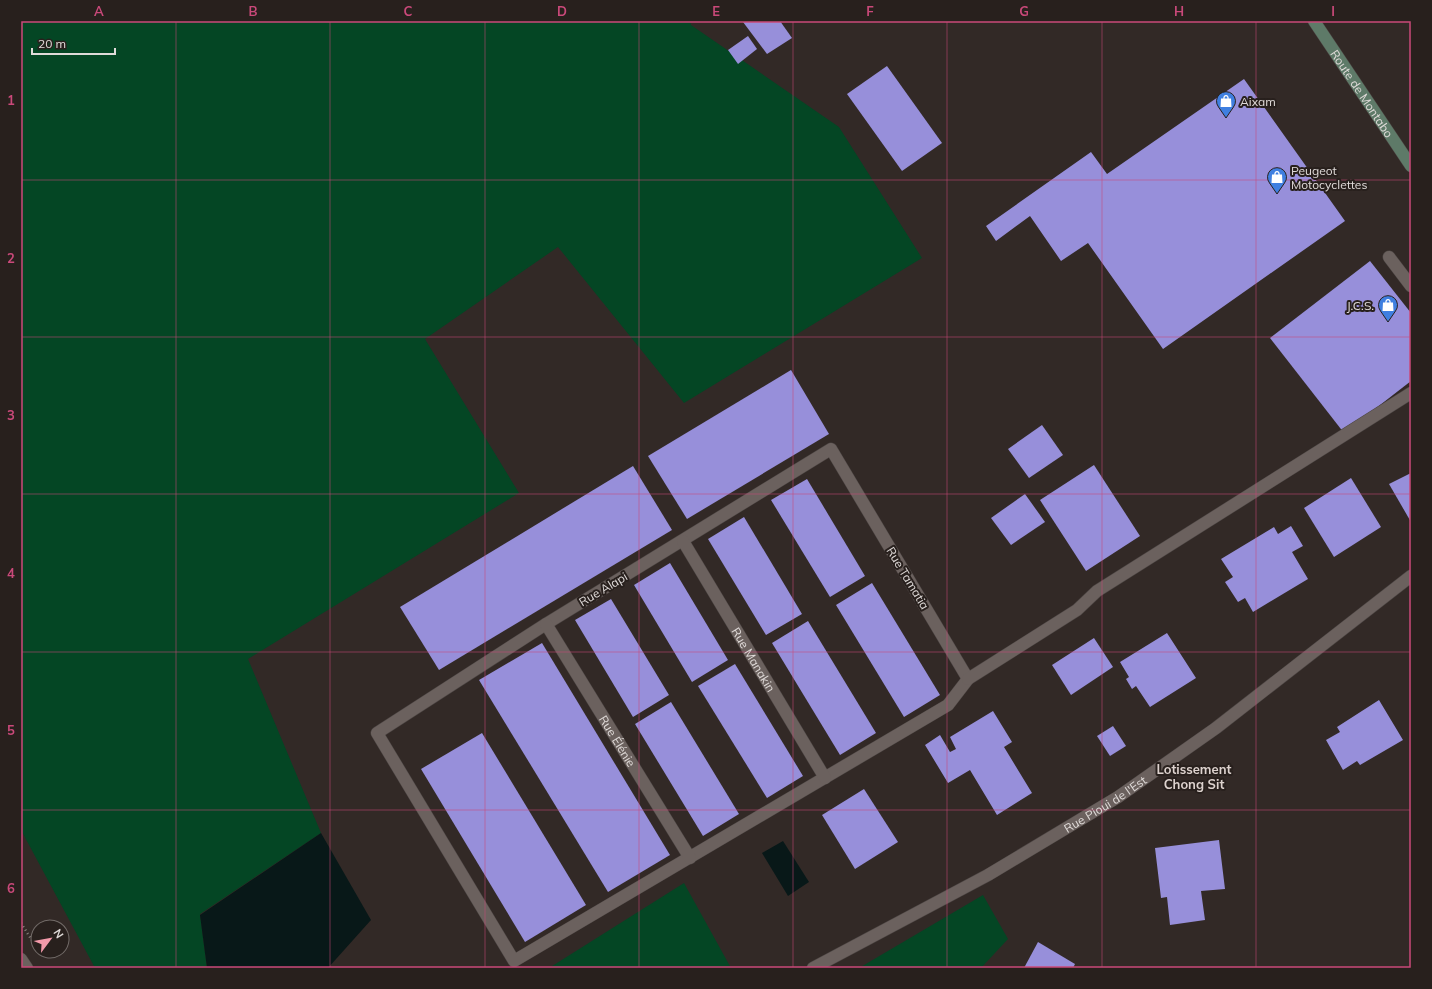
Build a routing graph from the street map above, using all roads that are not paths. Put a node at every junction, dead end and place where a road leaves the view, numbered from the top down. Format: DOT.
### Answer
graph roads {
  1 [pos="1314,21"];
  2 [pos="1411,166"];
  3 [pos="1389,257"];
  4 [pos="1411,286"];
  5 [pos="1411,394"];
  6 [pos="831,449"];
  7 [pos="682,541"];
  8 [pos="1411,576"];
  9 [pos="546,624"];
  10 [pos="968,679"];
  11 [pos="825,778"];
  12 [pos="690,858"];
  13 [pos="21,959"];
  14 [pos="27,968"];
  15 [pos="813,968"];
  1 -- 2 [label="main road, Route de Montabo"];
  3 -- 4 [label="street"];
  5 -- 10 [label="street"];
  6 -- 7 [label="street, Rue Alapi"];
  6 -- 10 [label="street, Rue Tamatia"];
  7 -- 9 [label="street, Rue Alapi"];
  7 -- 11 [label="street, Rue Manakin"];
  8 -- 15 [label="street, Rue Pioui de l'Est"];
  9 -- 12 [label="street, Rue Élénie"];
  9 -- 12 [label="street, Rue Alapi"];
  10 -- 11 [label="street"];
  11 -- 12 [label="street"];
  13 -- 14 [label="street"];
}
